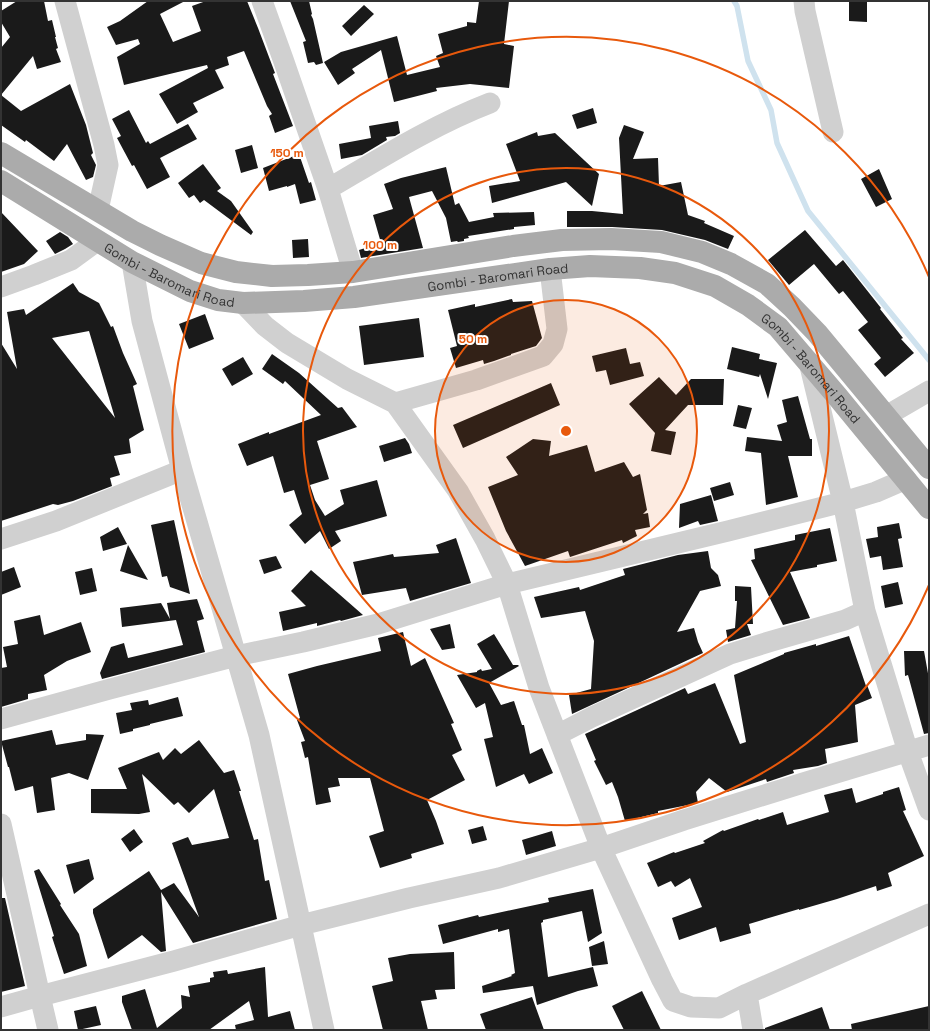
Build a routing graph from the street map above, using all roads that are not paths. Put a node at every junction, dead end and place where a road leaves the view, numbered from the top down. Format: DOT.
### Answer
graph roads {
  1 [pos="65,1"];
  2 [pos="262,1"];
  3 [pos="804,1"];
  4 [pos="490,103"];
  5 [pos="833,132"];
  6 [pos="1,153"];
  7 [pos="1,181"];
  8 [pos="328,189"];
  9 [pos="98,210"];
  10 [pos="97,241"];
  11 [pos="132,262"];
  12 [pos="550,269"];
  13 [pos="353,272"];
  14 [pos="1,287"];
  15 [pos="243,303"];
  16 [pos="809,362"];
  17 [pos="929,391"];
  18 [pos="395,403"];
  19 [pos="886,416"];
  20 [pos="929,468"];
  21 [pos="182,470"];
  22 [pos="906,479"];
  23 [pos="843,502"];
  24 [pos="929,508"];
  25 [pos="1,539"];
  26 [pos="507,584"];
  27 [pos="865,611"];
  28 [pos="236,656"];
  29 [pos="1,719"];
  30 [pos="557,735"];
  31 [pos="929,745"];
  32 [pos="908,752"];
  33 [pos="929,810"];
  34 [pos="1,824"];
  35 [pos="601,848"];
  36 [pos="929,914"];
  37 [pos="301,926"];
  38 [pos="747,994"];
  39 [pos="40,996"];
  40 [pos="1,1007"];
  41 [pos="48,1030"];
  42 [pos="324,1030"];
  43 [pos="754,1030"];
  1 -- 9 [label="street"];
  2 -- 8 [label="street"];
  3 -- 5 [label="street"];
  4 -- 8 [label="street"];
  6 -- 9 [label="main road, Gombi - Baromari Road"];
  7 -- 10 [label="main road, Gombi - Baromari Road"];
  8 -- 13 [label="street"];
  9 -- 13 [label="main road, Gombi - Baromari Road"];
  10 -- 11 [label="main road, Gombi - Baromari Road"];
  10 -- 14 [label="street"];
  11 -- 15 [label="main road, Gombi - Baromari Road"];
  11 -- 21 [label="street"];
  12 -- 15 [label="main road, Gombi - Baromari Road"];
  12 -- 16 [label="main road, Gombi - Baromari Road"];
  12 -- 18 [label="street"];
  13 -- 19 [label="main road, Gombi - Baromari Road"];
  15 -- 18 [label="street"];
  16 -- 22 [label="main road, Gombi - Baromari Road"];
  16 -- 23 [label="street"];
  17 -- 19 [label="street"];
  18 -- 26 [label="street"];
  19 -- 20 [label="main road, Gombi - Baromari Road"];
  21 -- 25 [label="street"];
  21 -- 28 [label="street"];
  22 -- 23 [label="street"];
  22 -- 24 [label="main road, Gombi - Baromari Road"];
  23 -- 26 [label="street"];
  23 -- 27 [label="street"];
  26 -- 28 [label="street"];
  26 -- 30 [label="street"];
  27 -- 30 [label="street"];
  27 -- 32 [label="street"];
  28 -- 29 [label="street"];
  28 -- 37 [label="street"];
  30 -- 35 [label="street"];
  31 -- 32 [label="street"];
  32 -- 33 [label="street"];
  32 -- 35 [label="street"];
  34 -- 39 [label="street"];
  35 -- 37 [label="street"];
  35 -- 38 [label="street"];
  36 -- 38 [label="street"];
  37 -- 39 [label="street"];
  37 -- 42 [label="street"];
  38 -- 43 [label="street"];
  39 -- 40 [label="street"];
  39 -- 41 [label="street"];
}
